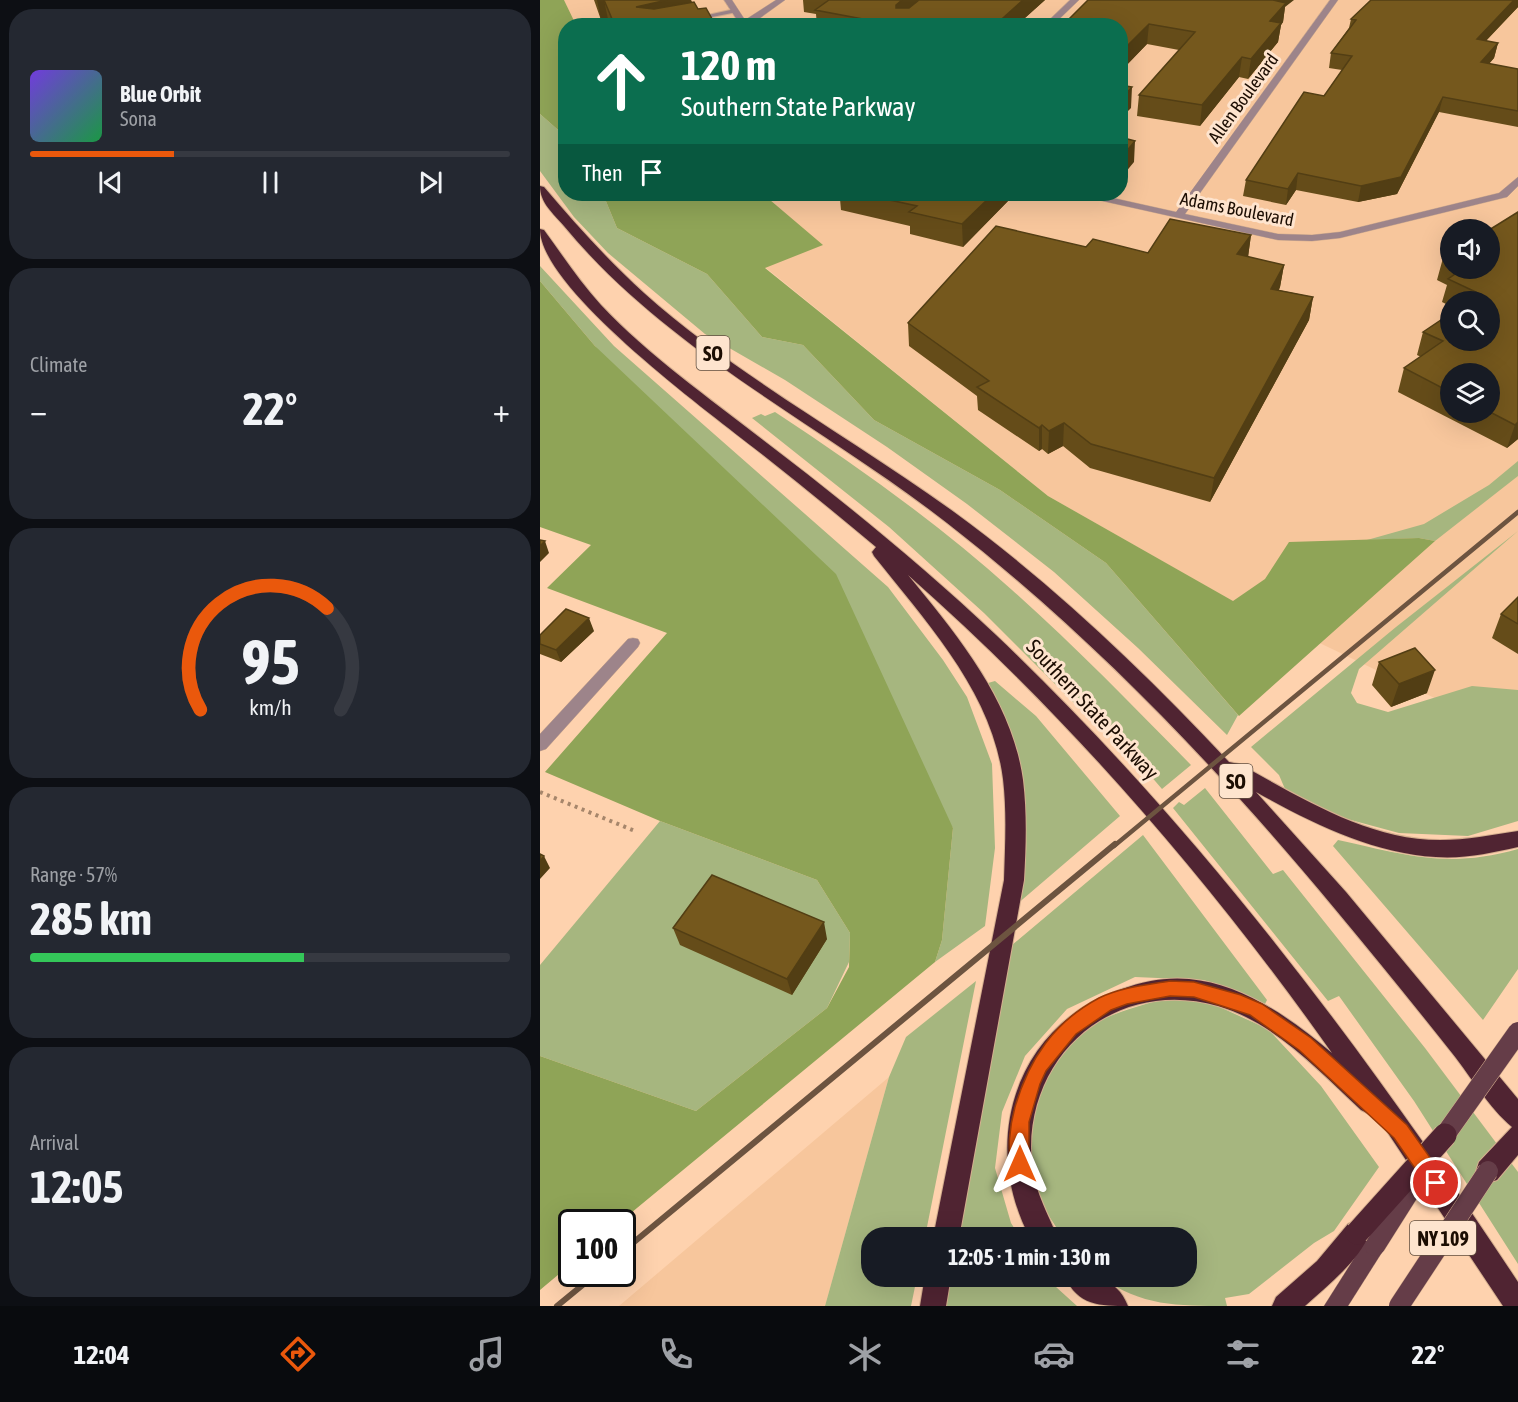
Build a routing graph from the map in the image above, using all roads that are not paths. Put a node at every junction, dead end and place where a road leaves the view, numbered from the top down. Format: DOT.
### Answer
graph roads {
  1 [pos="728,0"];
  2 [pos="781,0"];
  3 [pos="1075,0"];
  4 [pos="1334,0"];
  5 [pos="735,11"];
  6 [pos="696,18"];
  7 [pos="740,18"];
  8 [pos="755,18"];
  9 [pos="1056,18"];
  10 [pos="1518,180"];
  11 [pos="540,190"];
  12 [pos="1116,201"];
  13 [pos="1179,215"];
  14 [pos="540,233"];
  15 [pos="853,518"];
  16 [pos="633,643"];
  17 [pos="540,745"];
  18 [pos="1219,763"];
  19 [pos="1518,838"];
  20 [pos="1518,1032"];
  21 [pos="1518,1118"];
  22 [pos="1518,1124"];
  23 [pos="1401,1132"];
  24 [pos="1444,1135"];
  25 [pos="1518,1137"];
  26 [pos="1488,1171"];
  27 [pos="948,1227"];
  28 [pos="1039,1227"];
  29 [pos="1366,1240"];
  30 [pos="936,1287"];
  31 [pos="1092,1287"];
  32 [pos="933,1306"];
  33 [pos="1115,1306"];
  34 [pos="1285,1306"];
  35 [pos="1335,1306"];
  36 [pos="1399,1306"];
  37 [pos="1518,1306"];
  1 -- 5 [label="street"];
  2 -- 8 [label="street"];
  3 -- 9 [label="street"];
  4 -- 13 [label="street, Allen Boulevard"];
  5 -- 6 [label="lane"];
  5 -- 7 [label="street"];
  10 -- 13 [label="street, Adams Boulevard"];
  11 -- 18 [label="highway, SO"];
  12 -- 13 [label="street, Adams Boulevard"];
  14 -- 15 [label="highway, Southern State Parkway / SO"];
  15 -- 23 [label="highway, Southern State Parkway / SO"];
  15 -- 27 [label="highway"];
  16 -- 17 [label="street"];
  18 -- 19 [label="highway"];
  18 -- 21 [label="highway, SO"];
  20 -- 24 [label="main road, bridge"];
  22 -- 26 [label="main road, NY 109"];
  23 -- 28 [label="highway"];
  23 -- 37 [label="highway, Southern State Parkway / SO"];
  24 -- 29 [label="highway, bridge"];
  25 -- 26 [label="highway"];
  26 -- 36 [label="main road, NY 109, bridge"];
  29 -- 34 [label="highway"];
  29 -- 35 [label="main road"];
  30 -- 32 [label="highway"];
  31 -- 33 [label="highway"];
}
